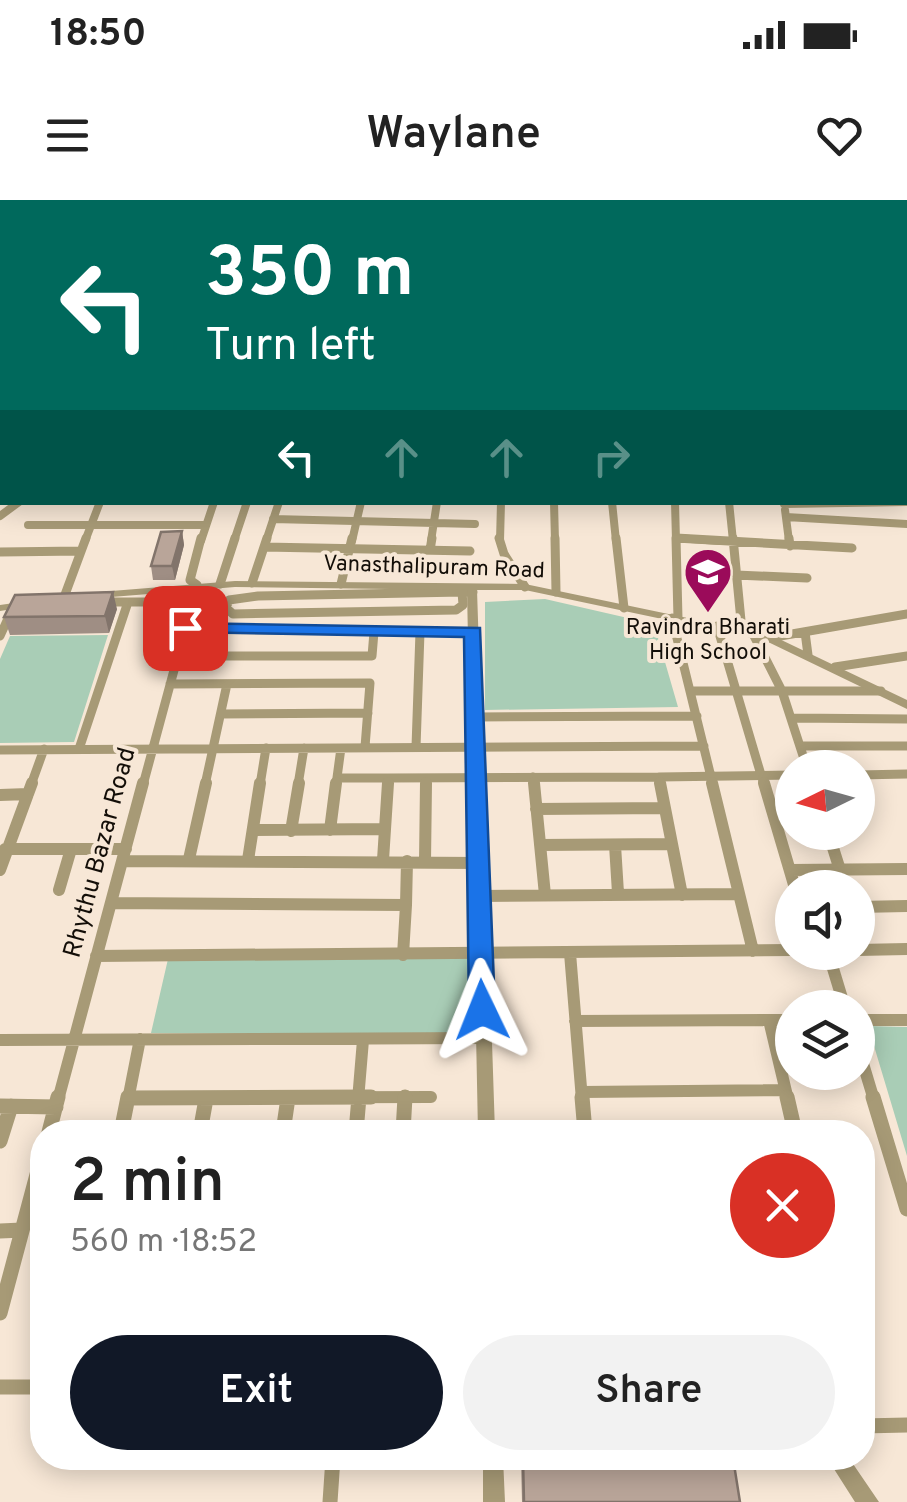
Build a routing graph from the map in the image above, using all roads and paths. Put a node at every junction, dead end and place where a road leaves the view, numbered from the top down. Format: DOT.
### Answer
graph roads {
  1 [pos="99,505"];
  2 [pos="213,505"];
  3 [pos="246,505"];
  4 [pos="277,505"];
  5 [pos="361,505"];
  6 [pos="437,505"];
  7 [pos="502,505"];
  8 [pos="554,505"];
  9 [pos="612,505"];
  10 [pos="675,505"];
  11 [pos="729,505"];
  12 [pos="784,505"];
  13 [pos="786,517"];
  14 [pos="274,518"];
  15 [pos="358,521"];
  16 [pos="434,524"];
  17 [pos="475,524"];
  18 [pos="907,524"];
  19 [pos="28,525"];
  20 [pos="206,525"];
  21 [pos="91,526"];
  22 [pos="676,538"];
  23 [pos="734,541"];
  24 [pos="790,546"];
  25 [pos="264,547"];
  26 [pos="351,548"];
  27 [pos="852,548"];
  28 [pos="81,550"];
  29 [pos="430,550"];
  30 [pos="470,551"];
  31 [pos="0,552"];
  32 [pos="736,574"];
  33 [pos="806,578"];
  34 [pos="220,584"];
  35 [pos="252,584"];
  36 [pos="341,584"];
  37 [pos="197,586"];
  38 [pos="525,587"];
  39 [pos="469,590"];
  40 [pos="556,592"];
  41 [pos="63,600"];
  42 [pos="79,601"];
  43 [pos="96,602"];
  44 [pos="128,602"];
  45 [pos="192,602"];
  46 [pos="14,606"];
  47 [pos="0,608"];
  48 [pos="624,608"];
  49 [pos="907,614"];
  50 [pos="675,619"];
  51 [pos="717,626"];
  52 [pos="185,628"];
  53 [pos="374,632"];
  54 [pos="420,632"];
  55 [pos="473,632"];
  56 [pos="805,632"];
  57 [pos="748,633"];
  58 [pos="0,636"];
  59 [pos="769,638"];
  60 [pos="808,655"];
  61 [pos="178,656"];
  62 [pos="372,656"];
  63 [pos="907,656"];
  64 [pos="834,667"];
  65 [pos="370,683"];
  66 [pos="170,684"];
  67 [pos="227,684"];
  68 [pos="782,690"];
  69 [pos="691,691"];
  70 [pos="736,691"];
  71 [pos="881,692"];
  72 [pos="907,705"];
  73 [pos="368,713"];
  74 [pos="221,714"];
  75 [pos="476,716"];
  76 [pos="697,716"];
  77 [pos="792,718"];
  78 [pos="907,719"];
  79 [pos="704,746"];
  80 [pos="802,746"];
  81 [pos="907,746"];
  82 [pos="365,747"];
  83 [pos="416,747"];
  84 [pos="477,747"];
  85 [pos="152,748"];
  86 [pos="213,748"];
  87 [pos="266,748"];
  88 [pos="304,748"];
  89 [pos="340,748"];
  90 [pos="79,749"];
  91 [pos="0,750"];
  92 [pos="44,750"];
  93 [pos="803,750"];
  94 [pos="907,774"];
  95 [pos="875,775"];
  96 [pos="659,776"];
  97 [pos="711,776"];
  98 [pos="761,776"];
  99 [pos="775,776"];
  100 [pos="478,777"];
  101 [pos="533,777"];
  102 [pos="337,778"];
  103 [pos="388,778"];
  104 [pos="426,778"];
  105 [pos="28,794"];
  106 [pos="0,795"];
  107 [pos="666,808"];
  108 [pos="536,809"];
  109 [pos="253,830"];
  110 [pos="330,830"];
  111 [pos="385,830"];
  112 [pos="292,831"];
  113 [pos="615,844"];
  114 [pos="672,844"];
  115 [pos="540,845"];
  116 [pos="4,848"];
  117 [pos="71,848"];
  118 [pos="834,850"];
  119 [pos="124,855"];
  120 [pos="190,859"];
  121 [pos="248,860"];
  122 [pos="383,860"];
  123 [pos="407,861"];
  124 [pos="425,862"];
  125 [pos="481,862"];
  126 [pos="907,869"];
  127 [pos="0,870"];
  128 [pos="790,870"];
  129 [pos="840,870"];
  130 [pos="59,890"];
  131 [pos="618,893"];
  132 [pos="739,894"];
  133 [pos="545,895"];
  134 [pos="682,895"];
  135 [pos="479,896"];
  136 [pos="111,903"];
  137 [pos="406,906"];
  138 [pos="875,906"];
  139 [pos="907,906"];
  140 [pos="775,950"];
  141 [pos="875,950"];
  142 [pos="907,950"];
  143 [pos="753,951"];
  144 [pos="481,953"];
  145 [pos="570,953"];
  146 [pos="403,955"];
  147 [pos="96,956"];
  148 [pos="769,1020"];
  149 [pos="775,1020"];
  150 [pos="875,1020"];
  151 [pos="907,1020"];
  152 [pos="575,1022"];
  153 [pos="483,1038"];
  154 [pos="74,1039"];
  155 [pos="140,1039"];
  156 [pos="0,1040"];
  157 [pos="362,1040"];
  158 [pos="775,1046"];
  159 [pos="785,1090"];
  160 [pos="871,1090"];
  161 [pos="582,1092"];
  162 [pos="358,1097"];
  163 [pos="404,1097"];
  164 [pos="431,1097"];
  165 [pos="128,1098"];
  166 [pos="288,1098"];
  167 [pos="206,1099"];
  168 [pos="6,1106"];
  169 [pos="56,1107"];
  170 [pos="52,1120"];
  171 [pos="124,1120"];
  172 [pos="202,1120"];
  173 [pos="285,1120"];
  174 [pos="357,1120"];
  175 [pos="403,1120"];
  176 [pos="486,1120"];
  177 [pos="584,1120"];
  178 [pos="792,1120"];
  179 [pos="1,1137"];
  180 [pos="30,1200"];
  181 [pos="907,1209"];
  182 [pos="22,1230"];
  183 [pos="0,1231"];
  184 [pos="0,1313"];
  185 [pos="30,1387"];
  186 [pos="0,1388"];
  187 [pos="875,1425"];
  188 [pos="907,1425"];
  189 [pos="332,1470"];
  190 [pos="493,1470"];
  191 [pos="845,1470"];
  192 [pos="330,1502"];
  193 [pos="494,1502"];
  194 [pos="868,1502"];
  1 -- 21 [label="street"];
  2 -- 20 [label="street, Rhythu Bazar Road"];
  3 -- 34 [label="street"];
  4 -- 14 [label="street"];
  5 -- 15 [label="street"];
  6 -- 16 [label="street"];
  7 -- 38 [label="street"];
  8 -- 40 [label="street"];
  9 -- 48 [label="street"];
  10 -- 22 [label="street"];
  11 -- 23 [label="street"];
  12 -- 13 [label="street"];
  13 -- 18 [label="street"];
  13 -- 24 [label="street"];
  14 -- 15 [label="street"];
  14 -- 25 [label="street"];
  15 -- 16 [label="street"];
  15 -- 26 [label="street"];
  16 -- 17 [label="street"];
  16 -- 29 [label="street"];
  19 -- 21 [label="street"];
  20 -- 21 [label="street"];
  20 -- 37 [label="street, Rhythu Bazar Road"];
  21 -- 28 [label="street"];
  22 -- 23 [label="street"];
  22 -- 50 [label="street"];
  23 -- 24 [label="street"];
  23 -- 32 [label="street"];
  24 -- 27 [label="street"];
  25 -- 26 [label="street"];
  25 -- 35 [label="street"];
  26 -- 29 [label="street"];
  26 -- 36 [label="street"];
  28 -- 31 [label="street"];
  28 -- 41 [label="street"];
  29 -- 30 [label="street"];
  32 -- 33 [label="street"];
  32 -- 57 [label="street"];
  34 -- 35 [label="street, Vanasthalipuram Road"];
  34 -- 37 [label="street, Vanasthalipuram Road"];
  35 -- 36 [label="street, Vanasthalipuram Road"];
  36 -- 39 [label="street, Vanasthalipuram Road"];
  37 -- 41 [label="street, Vanasthalipuram Road"];
  37 -- 45 [label="street, Rhythu Bazar Road"];
  38 -- 39 [label="street, Vanasthalipuram Road"];
  38 -- 40 [label="street, Vanasthalipuram Road"];
  39 -- 39 [label="street"];
  39 -- 55 [label="street"];
  40 -- 48 [label="street, Vanasthalipuram Road"];
  41 -- 42 [label="street"];
  41 -- 46 [label="street, Vanasthalipuram Road"];
  43 -- 44 [label="street"];
  44 -- 45 [label="street"];
  44 -- 90 [label="street"];
  45 -- 52 [label="street, Rhythu Bazar Road"];
  46 -- 47 [label="street, Vanasthalipuram Road"];
  46 -- 58 [label="street"];
  48 -- 50 [label="street, Vanasthalipuram Road"];
  49 -- 56 [label="street"];
  50 -- 51 [label="street, Vanasthalipuram Road"];
  50 -- 69 [label="street"];
  51 -- 57 [label="street, Vanasthalipuram Road"];
  51 -- 70 [label="street"];
  52 -- 53 [label="street"];
  52 -- 61 [label="street, Rhythu Bazar Road"];
  53 -- 54 [label="street"];
  53 -- 62 [label="street"];
  54 -- 55 [label="street"];
  54 -- 83 [label="street"];
  55 -- 75 [label="street"];
  56 -- 59 [label="street"];
  56 -- 60 [label="street"];
  57 -- 59 [label="street, Vanasthalipuram Road"];
  57 -- 68 [label="street"];
  59 -- 60 [label="street, Vanasthalipuram Road"];
  60 -- 64 [label="street, Vanasthalipuram Road"];
  61 -- 62 [label="street"];
  61 -- 66 [label="street, Rhythu Bazar Road"];
  62 -- 65 [label="street"];
  63 -- 64 [label="street"];
  64 -- 71 [label="street, Vanasthalipuram Road"];
  65 -- 67 [label="street"];
  65 -- 73 [label="street"];
  66 -- 67 [label="street"];
  66 -- 85 [label="street, Rhythu Bazar Road"];
  67 -- 74 [label="street"];
  68 -- 70 [label="street"];
  68 -- 71 [label="street"];
  68 -- 77 [label="street"];
  69 -- 70 [label="street"];
  69 -- 76 [label="street"];
  70 -- 98 [label="street"];
  71 -- 72 [label="street, Vanasthalipuram Road"];
  73 -- 74 [label="street"];
  73 -- 82 [label="street"];
  74 -- 86 [label="street"];
  75 -- 76 [label="street"];
  75 -- 84 [label="street"];
  76 -- 79 [label="street"];
  77 -- 78 [label="street"];
  77 -- 80 [label="street"];
  79 -- 84 [label="street"];
  79 -- 97 [label="street"];
  80 -- 81 [label="street"];
  80 -- 93 [label="street"];
  82 -- 83 [label="street"];
  82 -- 89 [label="street"];
  83 -- 84 [label="street"];
  84 -- 100 [label="street"];
  85 -- 86 [label="street"];
  85 -- 90 [label="street"];
  85 -- 119 [label="street, Rhythu Bazar Road"];
  86 -- 87 [label="street"];
  86 -- 120 [label="street"];
  87 -- 88 [label="street"];
  87 -- 109 [label="street"];
  88 -- 89 [label="street"];
  88 -- 112 [label="street"];
  89 -- 102 [label="street"];
  90 -- 92 [label="street"];
  91 -- 92 [label="street"];
  92 -- 105 [label="street"];
  94 -- 95 [label="street"];
  96 -- 97 [label="street"];
  96 -- 101 [label="street"];
  96 -- 107 [label="street"];
  97 -- 98 [label="street"];
  97 -- 132 [label="street"];
  98 -- 99 [label="street"];
  98 -- 128 [label="street"];
  100 -- 101 [label="street"];
  100 -- 104 [label="street"];
  100 -- 125 [label="street"];
  101 -- 108 [label="street"];
  102 -- 103 [label="street"];
  102 -- 110 [label="street"];
  103 -- 104 [label="street"];
  103 -- 111 [label="street"];
  104 -- 124 [label="street"];
  105 -- 106 [label="street"];
  105 -- 116 [label="street"];
  107 -- 108 [label="street"];
  107 -- 114 [label="street"];
  108 -- 115 [label="street"];
  109 -- 112 [label="street"];
  109 -- 121 [label="street"];
  110 -- 111 [label="street"];
  110 -- 112 [label="street"];
  111 -- 122 [label="street"];
  113 -- 114 [label="street"];
  113 -- 115 [label="street"];
  113 -- 131 [label="street"];
  114 -- 134 [label="street"];
  115 -- 133 [label="street"];
  116 -- 117 [label="street"];
  116 -- 127 [label="street"];
  117 -- 119 [label="street"];
  117 -- 130 [label="street"];
  118 -- 129 [label="street"];
  119 -- 120 [label="street"];
  119 -- 136 [label="street, Rhythu Bazar Road"];
  120 -- 121 [label="street"];
  121 -- 122 [label="street"];
  122 -- 123 [label="street"];
  123 -- 124 [label="street"];
  123 -- 137 [label="street"];
  124 -- 125 [label="street"];
  125 -- 135 [label="street"];
  126 -- 129 [label="street"];
  131 -- 133 [label="street"];
  131 -- 134 [label="street"];
  132 -- 134 [label="street"];
  132 -- 143 [label="street"];
  133 -- 135 [label="street"];
  135 -- 144 [label="street"];
  136 -- 137 [label="street"];
  136 -- 147 [label="street, Rhythu Bazar Road"];
  137 -- 146 [label="street"];
  138 -- 139 [label="street"];
  140 -- 143 [label="street"];
  141 -- 142 [label="street"];
  143 -- 145 [label="street"];
  144 -- 145 [label="street"];
  144 -- 146 [label="street"];
  144 -- 153 [label="street"];
  145 -- 152 [label="street"];
  146 -- 147 [label="street"];
  147 -- 154 [label="street, Rhythu Bazar Road"];
  148 -- 149 [label="street"];
  148 -- 152 [label="street"];
  148 -- 158 [label="street"];
  150 -- 151 [label="street"];
  152 -- 161 [label="street"];
  153 -- 157 [label="street"];
  153 -- 176 [label="street"];
  154 -- 155 [label="street"];
  154 -- 156 [label="street"];
  154 -- 169 [label="street, Rhythu Bazar Road"];
  155 -- 157 [label="street"];
  155 -- 165 [label="street"];
  157 -- 162 [label="street"];
  159 -- 161 [label="street"];
  159 -- 178 [label="street"];
  160 -- 181 [label="street"];
  161 -- 177 [label="street"];
  162 -- 163 [label="street"];
  162 -- 166 [label="street"];
  162 -- 174 [label="street"];
  163 -- 164 [label="street"];
  163 -- 175 [label="street"];
  165 -- 167 [label="street"];
  165 -- 171 [label="street"];
  166 -- 167 [label="street"];
  166 -- 173 [label="street"];
  167 -- 172 [label="street"];
  168 -- 169 [label="street"];
  168 -- 179 [label="street"];
  169 -- 170 [label="street, Rhythu Bazar Road"];
  180 -- 182 [label="street"];
  182 -- 183 [label="street"];
  182 -- 184 [label="street"];
  185 -- 186 [label="street"];
  187 -- 188 [label="street"];
  189 -- 192 [label="street"];
  190 -- 193 [label="street"];
  191 -- 194 [label="street"];
}
